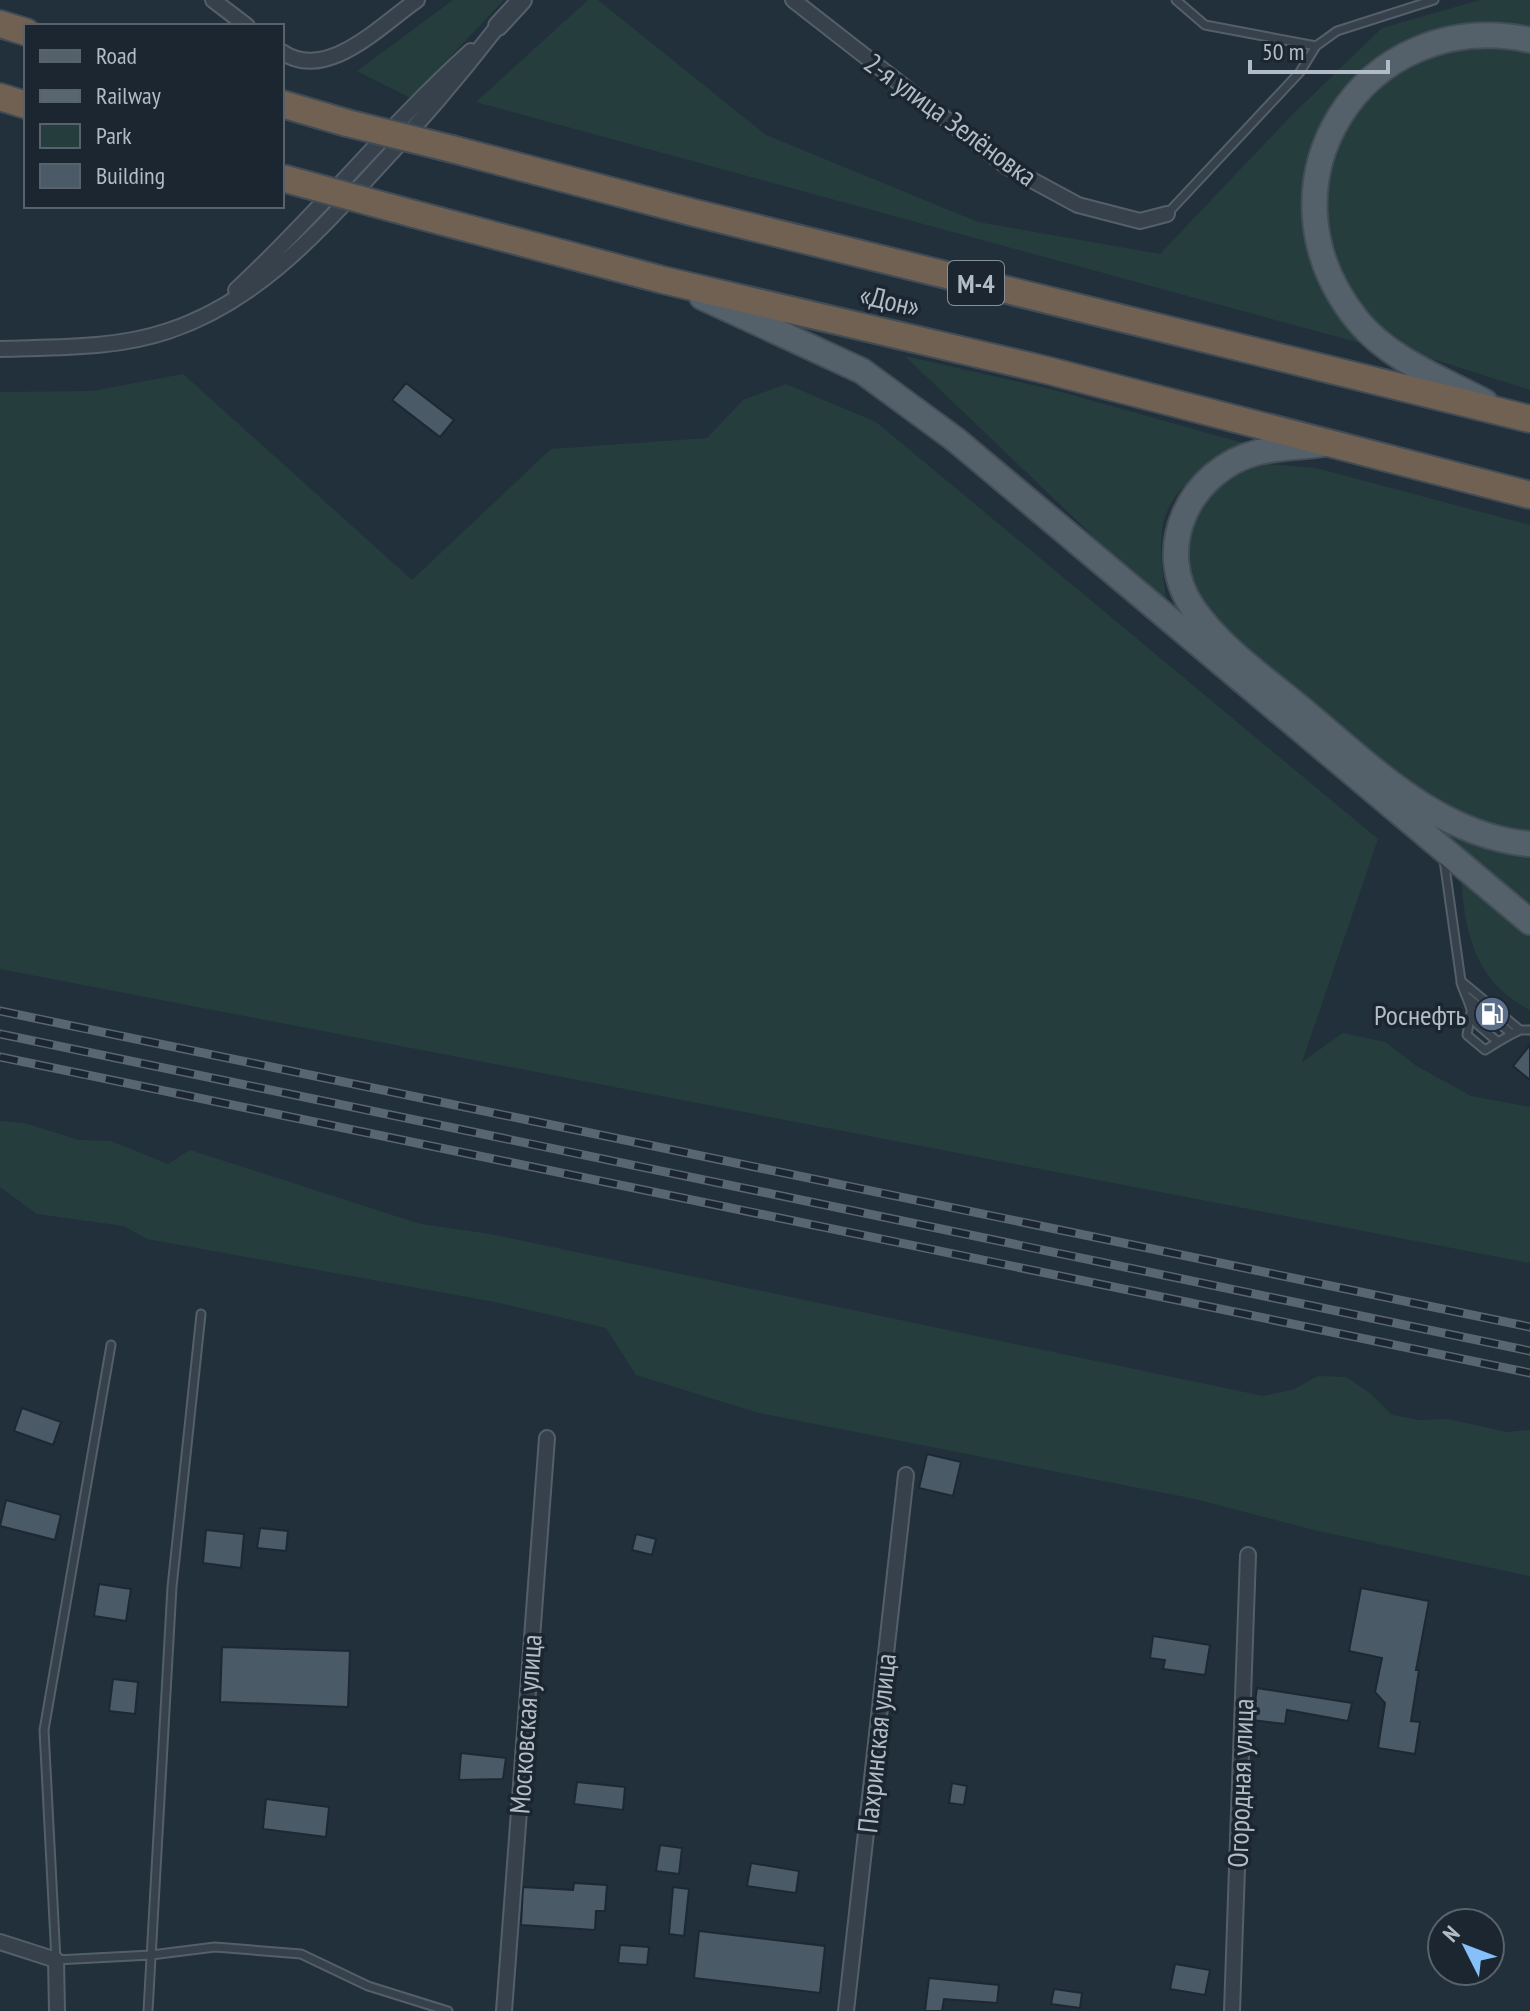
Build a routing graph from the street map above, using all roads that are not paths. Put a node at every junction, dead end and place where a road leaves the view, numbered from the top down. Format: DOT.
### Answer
graph roads {
  1 [pos="213,0"];
  2 [pos="417,0"];
  3 [pos="522,0"];
  4 [pos="793,0"];
  5 [pos="1176,0"];
  6 [pos="1434,0"];
  7 [pos="0,24"];
  8 [pos="244,24"];
  9 [pos="498,26"];
  10 [pos="24,31"];
  11 [pos="1530,40"];
  12 [pos="1316,46"];
  13 [pos="284,53"];
  14 [pos="0,97"];
  15 [pos="24,104"];
  16 [pos="284,105"];
  17 [pos="284,179"];
  18 [pos="1167,214"];
  19 [pos="663,280"];
  20 [pos="0,349"];
  21 [pos="1502,411"];
  22 [pos="1530,419"];
  23 [pos="1332,443"];
  24 [pos="1530,495"];
  25 [pos="1530,844"];
  26 [pos="1443,850"];
  27 [pos="1530,922"];
  28 [pos="1461,981"];
  29 [pos="1466,996"];
  30 [pos="1471,1010"];
  31 [pos="1520,1030"];
  32 [pos="1530,1030"];
  33 [pos="1512,1034"];
  34 [pos="1498,1042"];
  35 [pos="201,1314"];
  36 [pos="111,1345"];
  37 [pos="547,1438"];
  38 [pos="906,1475"];
  39 [pos="1248,1555"];
  40 [pos="0,1942"];
  41 [pos="151,1955"];
  42 [pos="56,1960"];
  43 [pos="57,2011"];
  44 [pos="148,2011"];
  45 [pos="448,2011"];
  46 [pos="504,2011"];
  47 [pos="846,2011"];
  48 [pos="1232,2011"];
  1 -- 8 [label="street"];
  2 -- 13 [label="street"];
  3 -- 9 [label="street"];
  4 -- 18 [label="street, 2-я улица Зелёновка"];
  5 -- 12 [label="lane"];
  6 -- 12 [label="lane"];
  7 -- 10 [label="highway"];
  9 -- 20 [label="street"];
  11 -- 21 [label="main road"];
  12 -- 18 [label="lane"];
  14 -- 15 [label="highway"];
  16 -- 21 [label="highway, «Дон» / М-4, bridge"];
  17 -- 19 [label="highway, «Дон» / М-4, bridge"];
  19 -- 23 [label="highway, «Дон» / М-4"];
  19 -- 26 [label="main road"];
  21 -- 22 [label="highway, «Дон» / М-4"];
  23 -- 24 [label="highway, «Дон» / М-4"];
  23 -- 25 [label="main road"];
  26 -- 27 [label="main road"];
  26 -- 28 [label="lane"];
  28 -- 29 [label="lane"];
  28 -- 31 [label="lane"];
  29 -- 30 [label="lane"];
  29 -- 33 [label="lane"];
  30 -- 34 [label="lane"];
  30 -- 34 [label="lane"];
  31 -- 32 [label="lane"];
  31 -- 33 [label="lane"];
  33 -- 34 [label="lane"];
  35 -- 41 [label="lane"];
  36 -- 42 [label="lane"];
  37 -- 46 [label="street, Московская улица"];
  38 -- 47 [label="street, Пахринская улица"];
  39 -- 48 [label="street, Огородная улица"];
  40 -- 42 [label="street"];
  41 -- 42 [label="lane"];
  41 -- 44 [label="lane"];
  41 -- 45 [label="lane"];
  42 -- 43 [label="street"];
}
